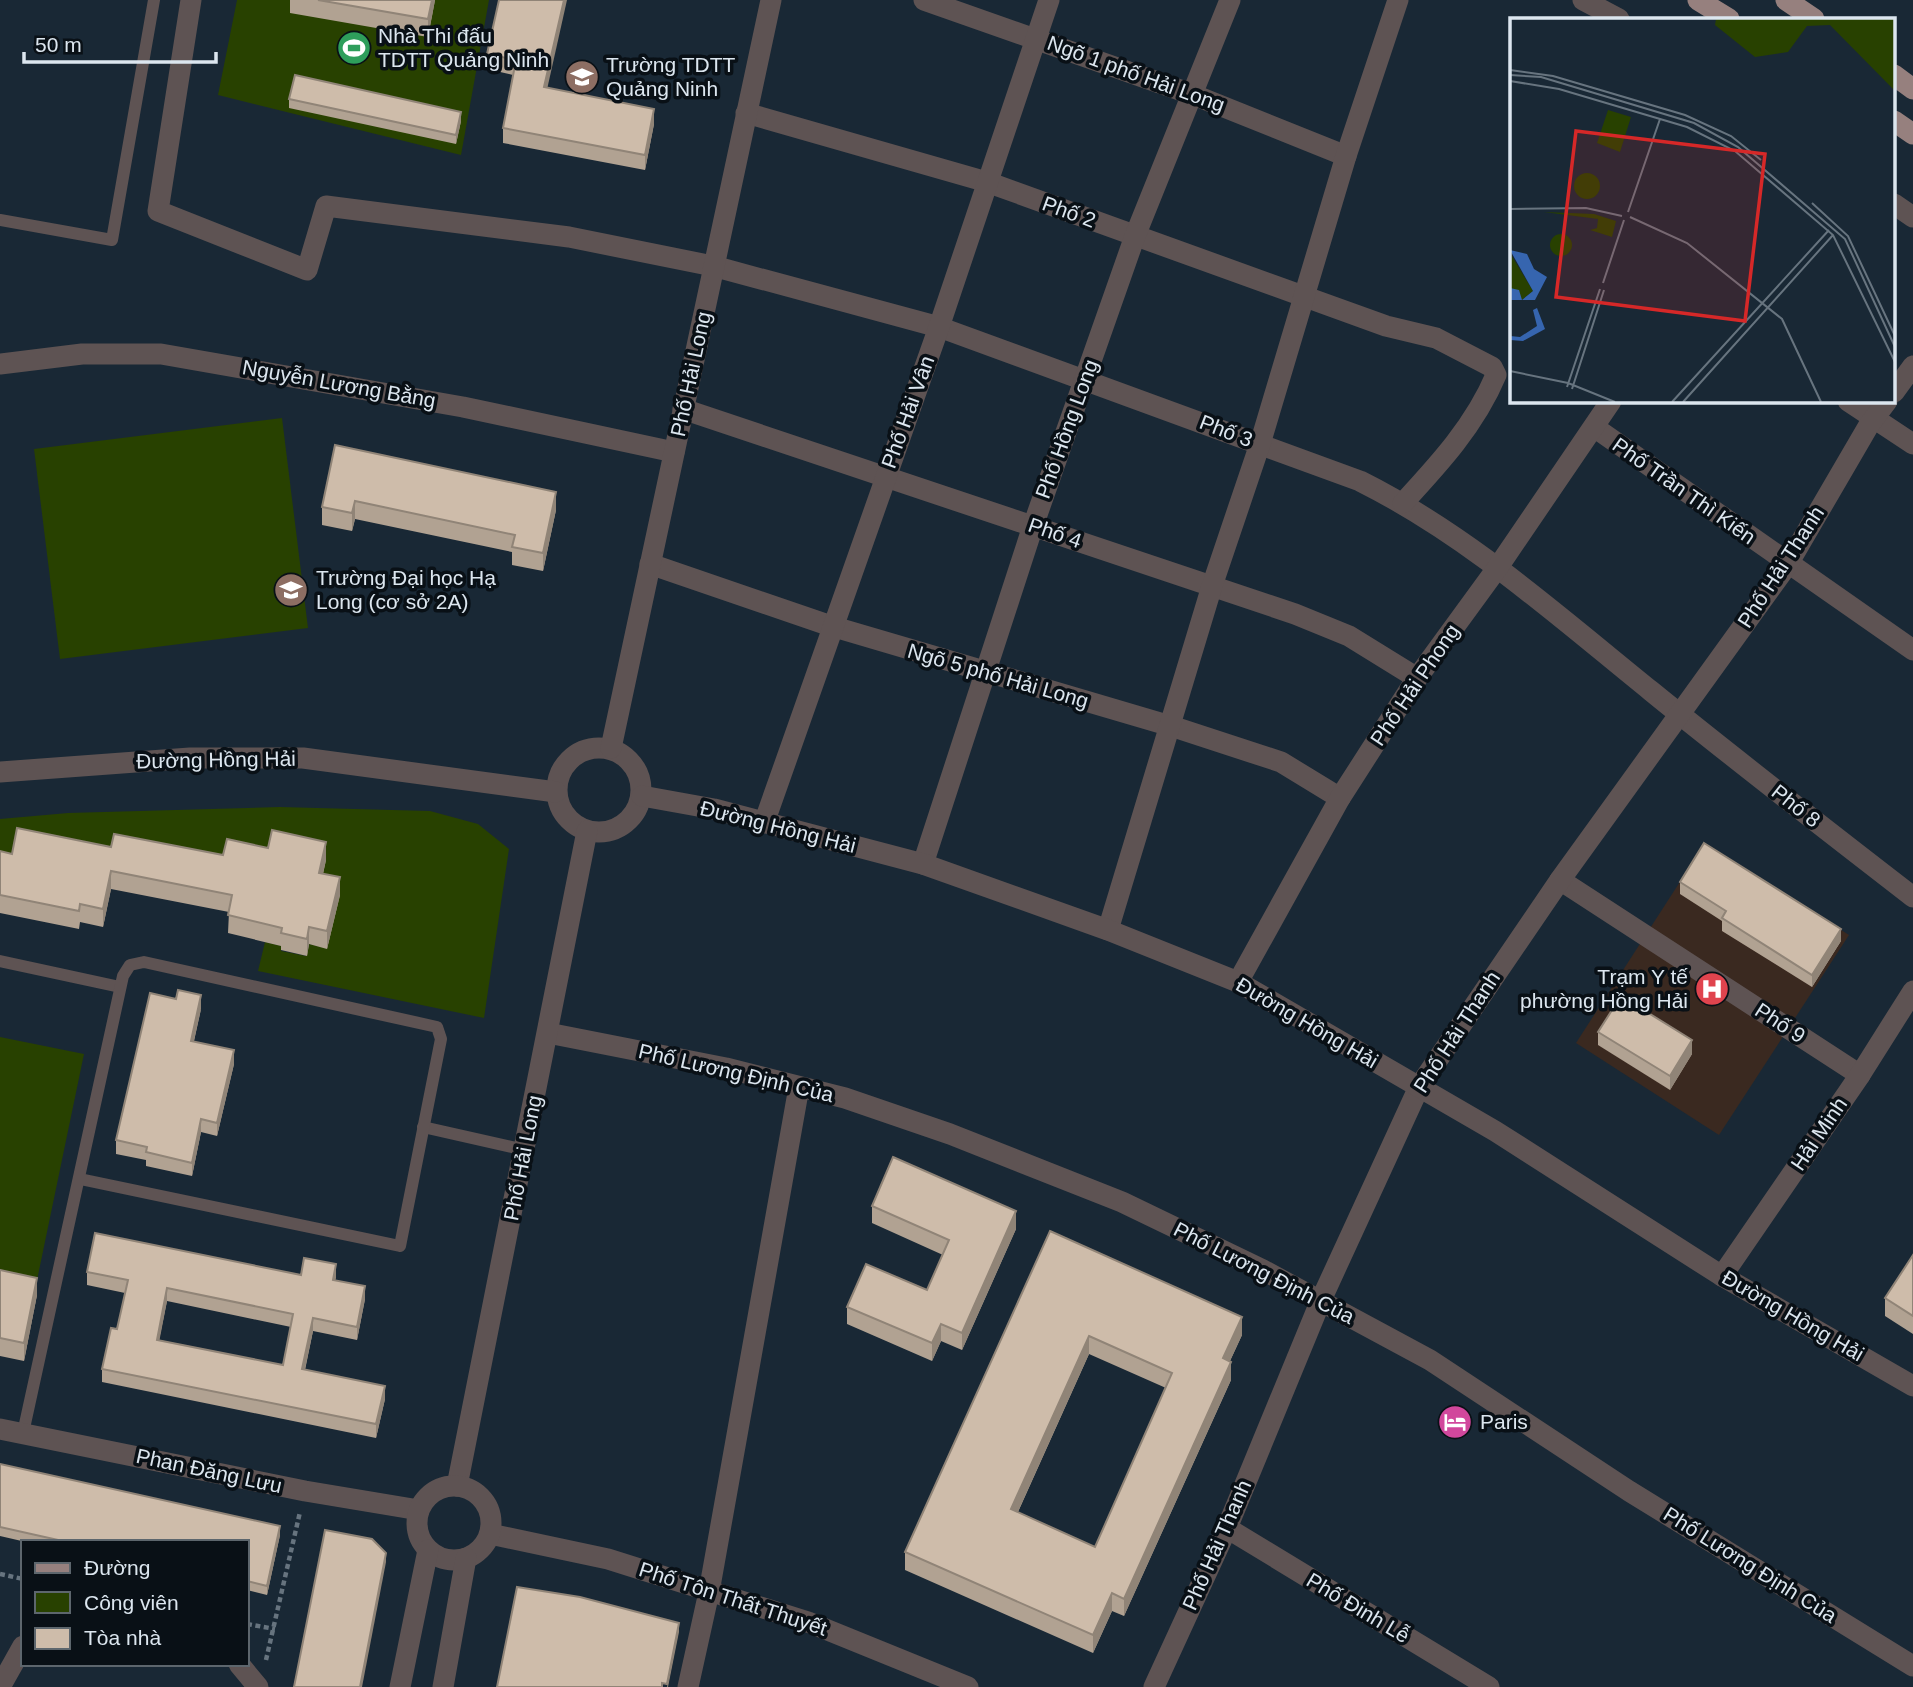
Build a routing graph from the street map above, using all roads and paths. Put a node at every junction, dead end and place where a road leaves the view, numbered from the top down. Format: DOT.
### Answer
graph roads {
  1 [pos="155,0"];
  2 [pos="191,0"];
  3 [pos="771,0"];
  4 [pos="924,0"];
  5 [pos="1049,0"];
  6 [pos="1230,0"];
  7 [pos="1398,0"];
  8 [pos="1583,0"];
  9 [pos="1698,0"];
  10 [pos="1786,0"];
  11 [pos="1617,18"];
  12 [pos="1727,18"];
  13 [pos="1813,18"];
  14 [pos="1037,37"];
  15 [pos="1896,76"];
  16 [pos="1913,89"];
  17 [pos="1194,95"];
  18 [pos="746,113"];
  19 [pos="1896,122"];
  20 [pos="1913,134"];
  21 [pos="1346,156"];
  22 [pos="987,182"];
  23 [pos="1896,205"];
  24 [pos="1913,217"];
  25 [pos="0,220"];
  26 [pos="1135,236"];
  27 [pos="713,266"];
  28 [pos="1305,298"];
  29 [pos="939,327"];
  30 [pos="0,364"];
  31 [pos="1913,366"];
  32 [pos="1086,378"];
  33 [pos="1896,389"];
  34 [pos="1610,402"];
  35 [pos="1852,402"];
  36 [pos="683,409"];
  37 [pos="1881,409"];
  38 [pos="1594,427"];
  39 [pos="1260,444"];
  40 [pos="1913,444"];
  41 [pos="674,452"];
  42 [pos="886,475"];
  43 [pos="1404,503"];
  44 [pos="1033,526"];
  45 [pos="650,564"];
  46 [pos="1788,564"];
  47 [pos="1499,567"];
  48 [pos="1212,586"];
  49 [pos="831,626"];
  50 [pos="1913,650"];
  51 [pos="987,673"];
  52 [pos="1417,678"];
  53 [pos="1679,714"];
  54 [pos="1169,726"];
  55 [pos="611,748"];
  56 [pos="0,772"];
  57 [pos="556,792"];
  58 [pos="642,796"];
  59 [pos="1340,797"];
  60 [pos="764,823"];
  61 [pos="587,831"];
  62 [pos="923,864"];
  63 [pos="1560,880"];
  64 [pos="1913,897"];
  65 [pos="1108,930"];
  66 [pos="0,961"];
  67 [pos="1238,982"];
  68 [pos="120,988"];
  69 [pos="1913,991"];
  70 [pos="548,1033"];
  71 [pos="1860,1075"];
  72 [pos="799,1087"];
  73 [pos="1419,1087"];
  74 [pos="423,1127"];
  75 [pos="525,1150"];
  76 [pos="79,1179"];
  77 [pos="1722,1276"];
  78 [pos="1321,1300"];
  79 [pos="1913,1385"];
  80 [pos="0,1429"];
  81 [pos="23,1433"];
  82 [pos="457,1486"];
  83 [pos="305,1491"];
  84 [pos="419,1510"];
  85 [pos="1227,1528"];
  86 [pos="490,1534"];
  87 [pos="428,1550"];
  88 [pos="466,1558"];
  89 [pos="0,1574"];
  90 [pos="21,1579"];
  91 [pos="709,1592"];
  92 [pos="248,1624"];
  93 [pos="275,1629"];
  94 [pos="21,1650"];
  95 [pos="241,1666"];
  96 [pos="1913,1667"];
  97 [pos="258,1686"];
  98 [pos="0,1687"];
  99 [pos="400,1687"];
  100 [pos="443,1687"];
  101 [pos="688,1687"];
  102 [pos="968,1687"];
  103 [pos="1154,1687"];
  104 [pos="1489,1687"];
  1 -- 25 [label="lane"];
  2 -- 27 [label="street, Phố 3"];
  3 -- 18 [label="street, Phố Hải Long"];
  4 -- 14 [label="street, Ngõ 1 phố Hải Long"];
  5 -- 14 [label="street, Phố Hải Vân"];
  6 -- 17 [label="street, Phố Hồng Long"];
  7 -- 21 [label="street"];
  8 -- 11 [label="street"];
  9 -- 12 [label="main road"];
  10 -- 13 [label="main road"];
  14 -- 17 [label="street, Ngõ 1 phố Hải Long"];
  14 -- 22 [label="street, Phố Hải Vân"];
  15 -- 16 [label="main road"];
  17 -- 21 [label="street, Ngõ 1 phố Hải Long"];
  17 -- 26 [label="street, Phố Hồng Long"];
  18 -- 22 [label="street, Phố 2"];
  18 -- 27 [label="street, Phố Hải Long"];
  19 -- 20 [label="main road"];
  21 -- 28 [label="street"];
  22 -- 26 [label="street, Phố 2"];
  22 -- 29 [label="street, Phố Hải Vân"];
  23 -- 24 [label="street"];
  26 -- 28 [label="street, Phố 2"];
  26 -- 32 [label="street, Phố Hồng Long"];
  27 -- 29 [label="street, Phố 3"];
  27 -- 36 [label="street, Phố Hải Long"];
  28 -- 39 [label="street"];
  28 -- 43 [label="street, Phố 2"];
  29 -- 32 [label="street, Phố 3"];
  29 -- 42 [label="street, Phố Hải Vân"];
  30 -- 41 [label="street, Nguyễn Lương Bằng"];
  31 -- 33 [label="street"];
  32 -- 39 [label="street, Phố 3"];
  32 -- 44 [label="street, Phố Hồng Long"];
  34 -- 38 [label="street, Phố Hải Phong"];
  35 -- 37 [label="street"];
  36 -- 41 [label="street, Phố Hải Long"];
  36 -- 42 [label="street, Phố 4"];
  37 -- 40 [label="street"];
  37 -- 46 [label="street, Phố Hải Thanh"];
  38 -- 46 [label="street, Phố Trần Thì Kiến"];
  38 -- 47 [label="street, Phố Hải Phong"];
  39 -- 43 [label="street, Phố 3"];
  39 -- 48 [label="street"];
  41 -- 45 [label="street, Phố Hải Long"];
  42 -- 44 [label="street, Phố 4"];
  42 -- 49 [label="street, Phố Hải Vân"];
  43 -- 47 [label="street, Phố 3"];
  44 -- 48 [label="street, Phố 4"];
  44 -- 51 [label="street, Phố Hồng Long"];
  45 -- 49 [label="street, Ngõ 5 phố Hải Long"];
  45 -- 55 [label="street, Phố Hải Long"];
  46 -- 50 [label="street, Phố Trần Thì Kiến"];
  46 -- 53 [label="street, Phố Hải Thanh"];
  47 -- 52 [label="street, Phố Hải Phong"];
  47 -- 53 [label="street, Phố 3"];
  48 -- 52 [label="street, Phố 4"];
  48 -- 54 [label="street"];
  49 -- 51 [label="street, Ngõ 5 phố Hải Long"];
  49 -- 60 [label="street, Phố Hải Vân"];
  51 -- 54 [label="street, Ngõ 5 phố Hải Long"];
  51 -- 62 [label="street, Phố Hồng Long"];
  52 -- 59 [label="street, Phố Hải Phong"];
  53 -- 63 [label="street, Phố Hải Thanh"];
  53 -- 64 [label="street, Phố 8"];
  54 -- 59 [label="street, Ngõ 5 phố Hải Long"];
  54 -- 65 [label="street"];
  55 -- 57 [label="street"];
  55 -- 58 [label="street"];
  56 -- 57 [label="street, Đường Hồng Hải"];
  57 -- 61 [label="street"];
  58 -- 60 [label="street, Đường Hồng Hải"];
  58 -- 61 [label="street"];
  59 -- 67 [label="street, Phố Hải Phong"];
  60 -- 62 [label="street, Đường Hồng Hải"];
  61 -- 70 [label="street, Phố Hải Long"];
  62 -- 65 [label="street, Đường Hồng Hải"];
  63 -- 71 [label="street, Phố 9"];
  63 -- 73 [label="street, Phố Hải Thanh"];
  65 -- 67 [label="street, Đường Hồng Hải"];
  66 -- 68 [label="lane"];
  67 -- 73 [label="street, Đường Hồng Hải"];
  68 -- 74 [label="lane"];
  68 -- 76 [label="lane"];
  69 -- 71 [label="street, Hải Minh"];
  70 -- 72 [label="street, Phố Lương Định Của"];
  70 -- 75 [label="street, Phố Hải Long"];
  71 -- 77 [label="street, Hải Minh"];
  72 -- 78 [label="street, Phố Lương Định Của"];
  72 -- 91 [label="street"];
  73 -- 77 [label="street, Đường Hồng Hải"];
  73 -- 78 [label="street, Phố Hải Thanh"];
  74 -- 75 [label="lane"];
  74 -- 76 [label="lane"];
  75 -- 82 [label="street, Phố Hải Long"];
  76 -- 81 [label="lane"];
  77 -- 79 [label="street, Đường Hồng Hải"];
  78 -- 85 [label="street, Phố Hải Thanh"];
  78 -- 96 [label="street, Phố Lương Định Của"];
  80 -- 81 [label="street, Phan Đăng Lưu"];
  81 -- 83 [label="street, Phan Đăng Lưu"];
  82 -- 84 [label="street"];
  82 -- 86 [label="street"];
  83 -- 84 [label="street, Phan Đăng Lưu"];
  83 -- 93 [label="path"];
  84 -- 87 [label="street"];
  85 -- 103 [label="street, Phố Hải Thanh"];
  85 -- 104 [label="street, Phố Đinh Lễ"];
  86 -- 88 [label="street"];
  86 -- 91 [label="street, Phố Tôn Thất Thuyết"];
  87 -- 88 [label="street"];
  87 -- 99 [label="street"];
  88 -- 100 [label="street"];
  89 -- 90 [label="path"];
  91 -- 101 [label="street"];
  91 -- 102 [label="street, Phố Tôn Thất Thuyết"];
  92 -- 93 [label="path"];
  93 -- 97 [label="path"];
  94 -- 98 [label="street"];
  95 -- 97 [label="street"];
}
